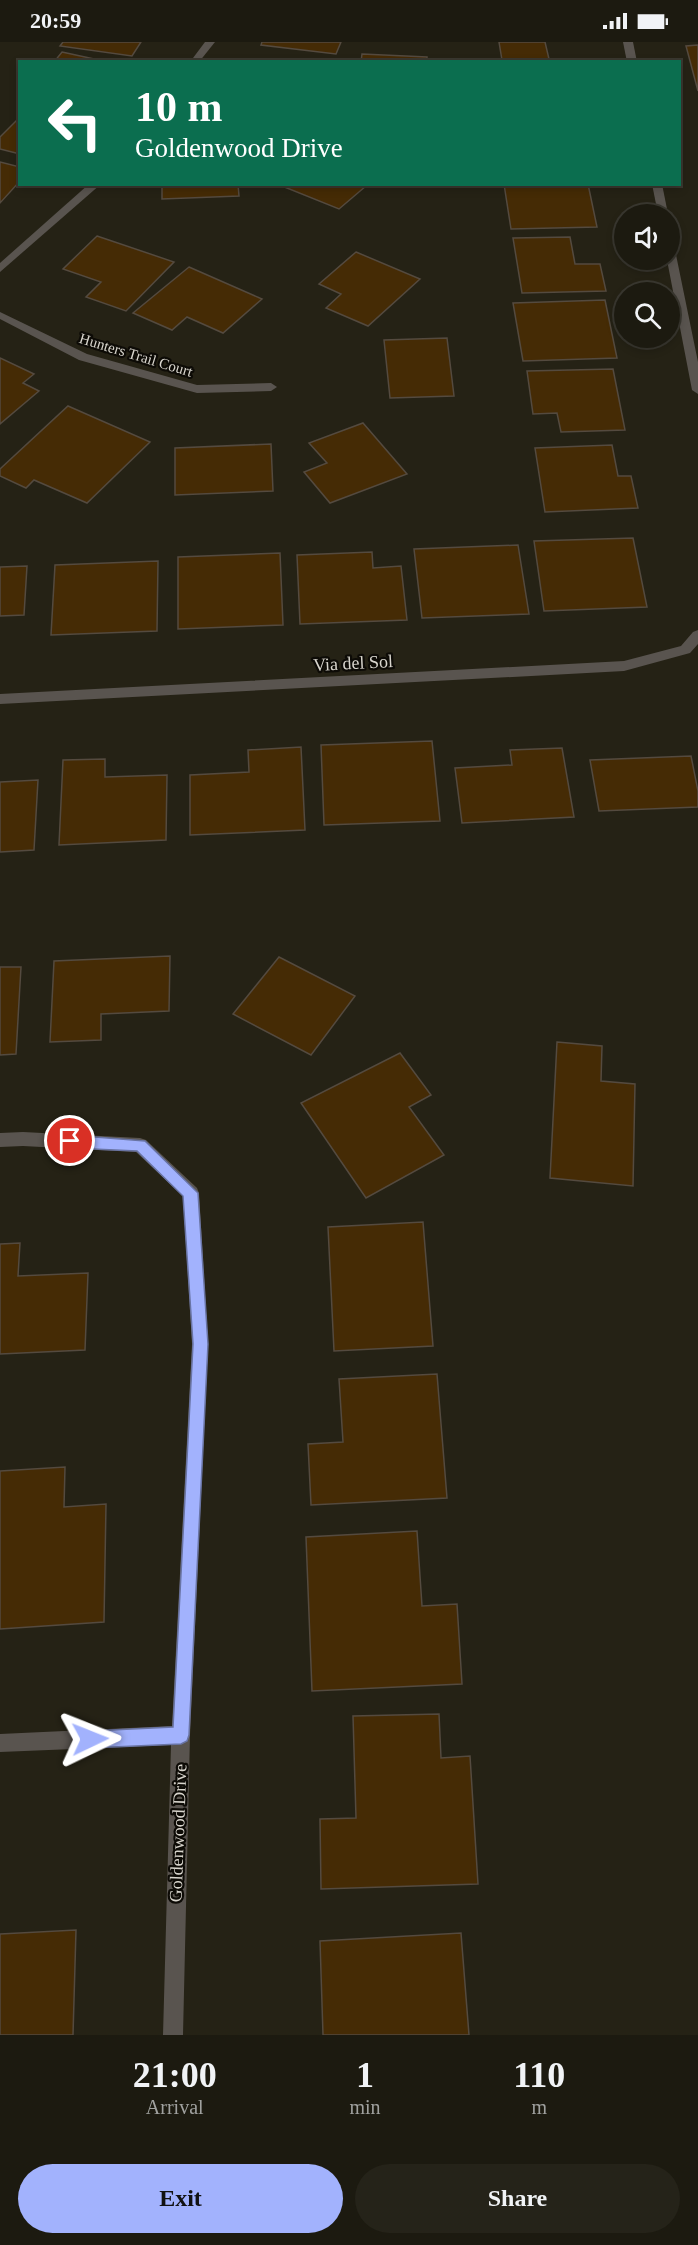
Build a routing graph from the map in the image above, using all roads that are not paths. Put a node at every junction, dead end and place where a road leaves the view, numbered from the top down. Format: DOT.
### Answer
graph roads {
  1 [pos="210,42"];
  2 [pos="628,42"];
  3 [pos="196,60"];
  4 [pos="632,60"];
  5 [pos="94,186"];
  6 [pos="657,186"];
  7 [pos="661,204"];
  8 [pos="0,269"];
  9 [pos="674,270"];
  10 [pos="0,315"];
  11 [pos="271,387"];
  12 [pos="698,390"];
  13 [pos="698,635"];
  14 [pos="0,699"];
  15 [pos="0,1140"];
  16 [pos="181,1735"];
  17 [pos="0,1743"];
  18 [pos="173,2035"];
  1 -- 3 [label="street"];
  2 -- 4 [label="street"];
  5 -- 8 [label="street"];
  6 -- 7 [label="street"];
  9 -- 12 [label="street"];
  10 -- 11 [label="street, Hunters Trail Court"];
  13 -- 14 [label="street, Via del Sol"];
  15 -- 16 [label="street, Goldenwood Drive"];
  16 -- 17 [label="street"];
  16 -- 18 [label="street, Goldenwood Drive"];
}
